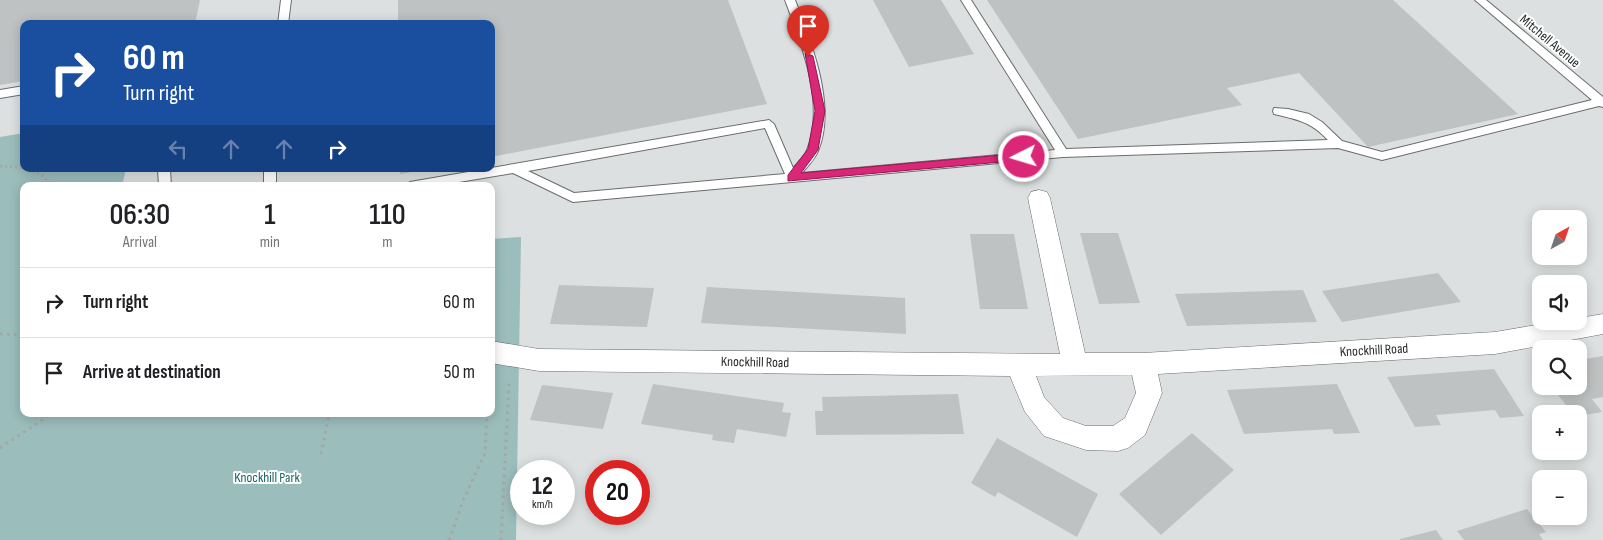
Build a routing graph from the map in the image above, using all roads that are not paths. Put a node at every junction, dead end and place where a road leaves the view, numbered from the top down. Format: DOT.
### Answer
graph roads {
  1 [pos="286,0"];
  2 [pos="790,0"];
  3 [pos="966,0"];
  4 [pos="1480,0"];
  5 [pos="284,20"];
  6 [pos="20,91"];
  7 [pos="0,94"];
  8 [pos="1602,102"];
  9 [pos="1278,111"];
  10 [pos="1338,144"];
  11 [pos="1063,153"];
  12 [pos="514,169"];
  13 [pos="792,178"];
  14 [pos="434,182"];
  15 [pos="1039,198"];
  16 [pos="1603,324"];
  17 [pos="501,354"];
  18 [pos="1143,364"];
  19 [pos="1019,365"];
  20 [pos="1075,365"];
  1 -- 5 [label="lane"];
  2 -- 13 [label="lane"];
  3 -- 11 [label="lane"];
  4 -- 8 [label="lane, Mitchell Avenue"];
  6 -- 7 [label="lane"];
  8 -- 10 [label="lane"];
  9 -- 10 [label="lane"];
  10 -- 11 [label="lane"];
  11 -- 13 [label="lane"];
  12 -- 13 [label="lane"];
  12 -- 13 [label="lane"];
  12 -- 14 [label="lane"];
  15 -- 20 [label="street"];
  16 -- 18 [label="street, Knockhill Road"];
  17 -- 19 [label="street, Knockhill Road"];
  18 -- 19 [label="street"];
  18 -- 20 [label="street, Knockhill Road"];
  19 -- 20 [label="street, Knockhill Road"];
}
